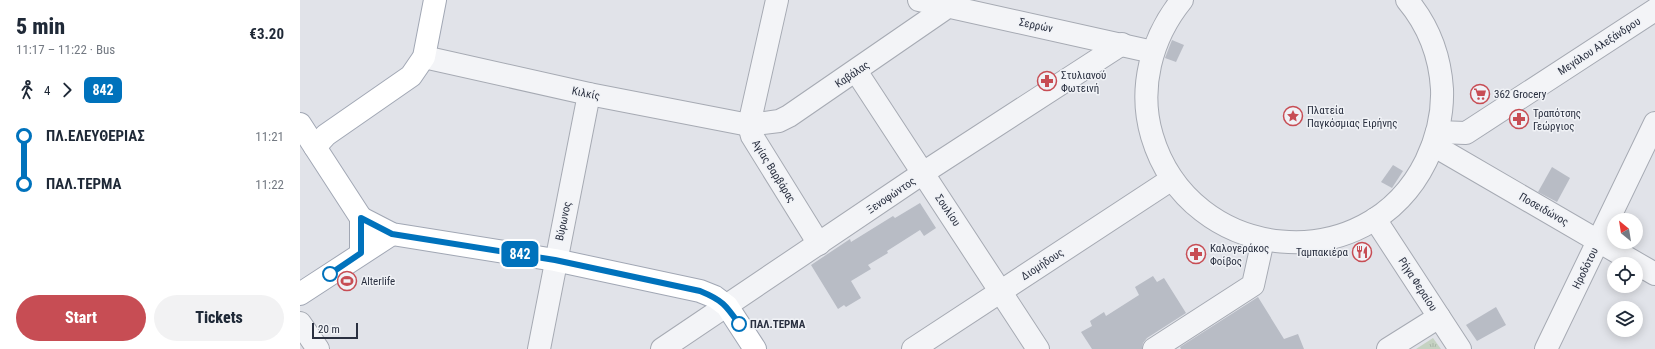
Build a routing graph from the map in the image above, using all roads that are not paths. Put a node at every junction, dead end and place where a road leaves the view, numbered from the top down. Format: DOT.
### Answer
graph roads {
  1 [pos="435,0"];
  2 [pos="777,0"];
  3 [pos="919,0"];
  4 [pos="1182,0"];
  5 [pos="1649,0"];
  6 [pos="947,3"];
  7 [pos="1417,3"];
  8 [pos="1655,10"];
  9 [pos="1122,44"];
  10 [pos="1153,52"];
  11 [pos="424,58"];
  12 [pos="856,71"];
  13 [pos="589,94"];
  14 [pos="1655,123"];
  15 [pos="300,124"];
  16 [pos="749,125"];
  17 [pos="1436,139"];
  18 [pos="315,147"];
  19 [pos="924,173"];
  20 [pos="1172,179"];
  21 [pos="361,218"];
  22 [pos="1375,219"];
  23 [pos="392,234"];
  24 [pos="1263,240"];
  25 [pos="1598,240"];
  26 [pos="819,244"];
  27 [pos="361,253"];
  28 [pos="555,260"];
  29 [pos="1655,274"];
  30 [pos="1002,291"];
  31 [pos="300,294"];
  32 [pos="727,306"];
  33 [pos="1439,317"];
  34 [pos="300,323"];
  35 [pos="318,349"];
  36 [pos="539,349"];
  37 [pos="662,349"];
  38 [pos="755,349"];
  39 [pos="913,349"];
  40 [pos="1038,349"];
  41 [pos="1154,349"];
  42 [pos="1388,349"];
  43 [pos="1460,349"];
  44 [pos="1546,349"];
  1 -- 11 [label="main road"];
  2 -- 16 [label="street, Αγίας Βαρβάρας"];
  3 -- 6 [label="street, Σερρών"];
  4 -- 10 [label="street"];
  5 -- 8 [label="street"];
  6 -- 9 [label="street, Σερρών"];
  6 -- 12 [label="street, Καβάλας"];
  7 -- 17 [label="street"];
  8 -- 17 [label="street, Μεγάλου Αλεξάνδρου"];
  9 -- 10 [label="street, Σερρών"];
  9 -- 19 [label="street, Ξενοφώντος"];
  10 -- 20 [label="street"];
  11 -- 13 [label="street, Κιλκίς"];
  11 -- 18 [label="main road"];
  12 -- 16 [label="street, Καβάλας"];
  12 -- 19 [label="street, Σουλίου"];
  13 -- 16 [label="street, Κιλκίς"];
  13 -- 28 [label="street, Βύρωνος"];
  14 -- 25 [label="street, Ηροδότου"];
  15 -- 18 [label="main road"];
  16 -- 26 [label="street, Αγίας Βαρβάρας"];
  17 -- 22 [label="street"];
  17 -- 25 [label="street, Ποσειδώνος"];
  18 -- 21 [label="main road"];
  19 -- 26 [label="street, Ξενοφώντος"];
  19 -- 30 [label="street, Σουλίου"];
  20 -- 24 [label="street"];
  20 -- 30 [label="street, Διομήδους"];
  21 -- 23 [label="main road"];
  21 -- 27 [label="main road"];
  22 -- 24 [label="street"];
  22 -- 33 [label="street, Ρήγα Φεραίου"];
  23 -- 27 [label="main road"];
  23 -- 28 [label="main road"];
  24 -- 41 [label="street"];
  25 -- 29 [label="street, Ποσειδώνος"];
  25 -- 44 [label="street, Ηροδότου"];
  26 -- 32 [label="street, Ξενοφώντος"];
  27 -- 31 [label="main road"];
  28 -- 32 [label="main road"];
  28 -- 36 [label="street, Βύρωνος"];
  30 -- 39 [label="street, Διομήδους"];
  30 -- 40 [label="street, Σουλίου"];
  32 -- 37 [label="street, Ξενοφώντος"];
  32 -- 38 [label="main road"];
  33 -- 42 [label="street"];
  33 -- 43 [label="street, Ρήγα Φεραίου"];
  34 -- 35 [label="street"];
}
